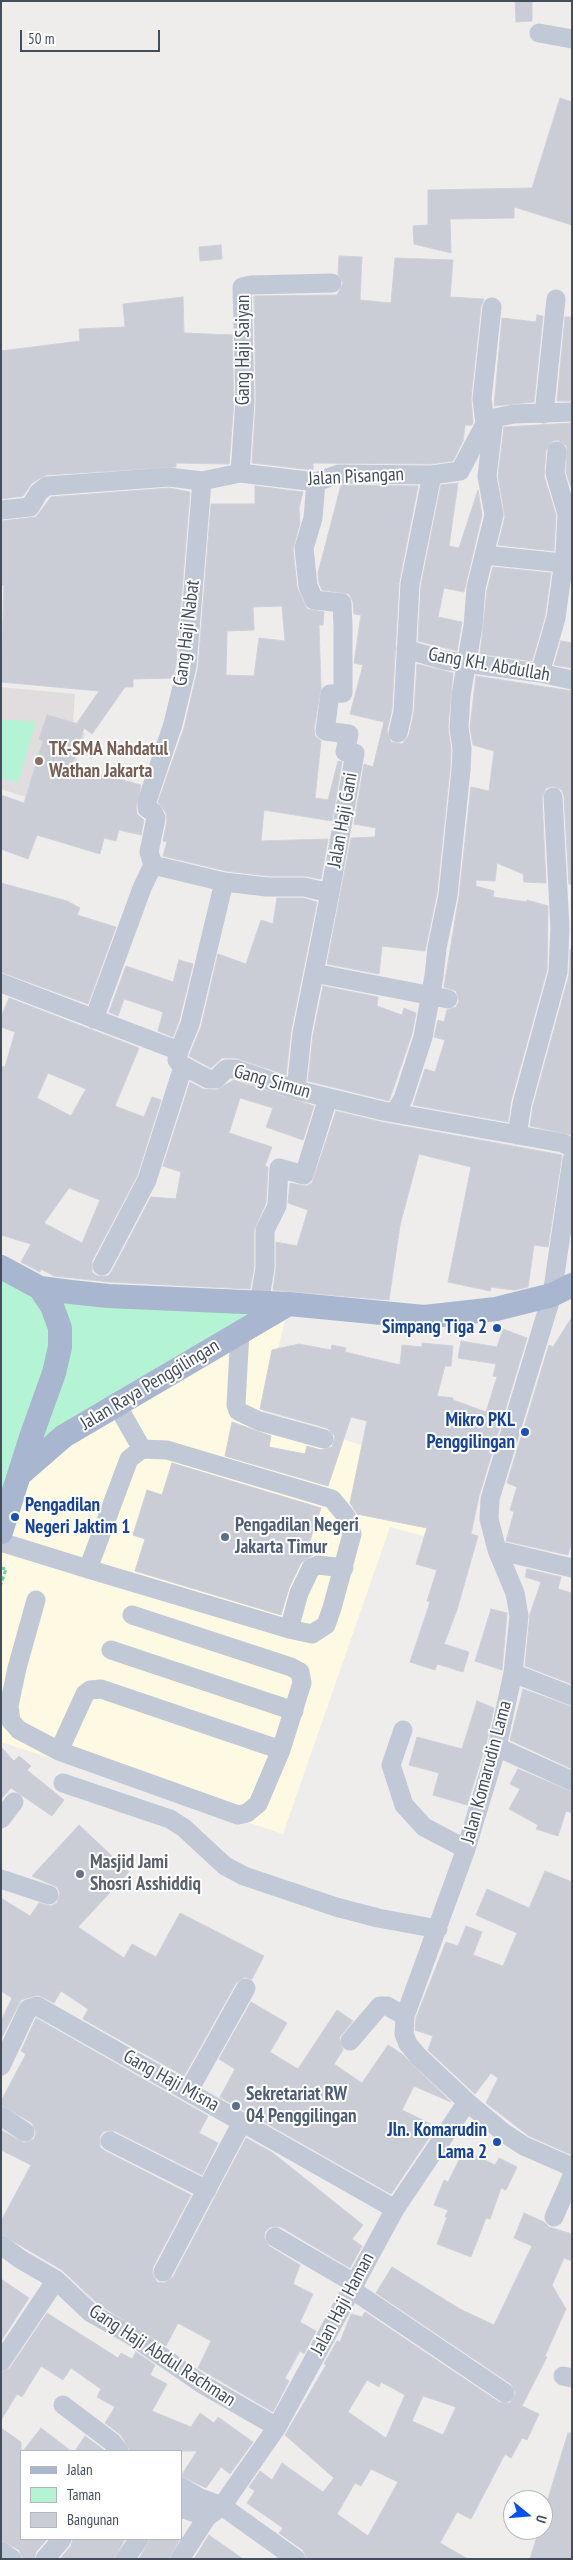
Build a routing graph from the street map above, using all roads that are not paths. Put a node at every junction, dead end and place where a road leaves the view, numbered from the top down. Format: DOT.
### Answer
graph roads {
  1 [pos="539,33"];
  2 [pos="572,39"];
  3 [pos="332,283"];
  4 [pos="556,299"];
  5 [pos="492,307"];
  6 [pos="572,412"];
  7 [pos="544,414"];
  8 [pos="489,421"];
  9 [pos="557,451"];
  10 [pos="240,474"];
  11 [pos="432,475"];
  12 [pos="202,480"];
  13 [pos="316,482"];
  14 [pos="1,510"];
  15 [pos="485,555"];
  16 [pos="568,564"];
  17 [pos="406,648"];
  18 [pos="466,664"];
  19 [pos="540,673"];
  20 [pos="572,680"];
  21 [pos="398,733"];
  22 [pos="553,797"];
  23 [pos="153,865"];
  24 [pos="224,882"];
  25 [pos="330,893"];
  26 [pos="566,928"];
  27 [pos="314,973"];
  28 [pos="1,983"];
  29 [pos="439,997"];
  30 [pos="94,1019"];
  31 [pos="181,1059"];
  32 [pos="296,1090"];
  33 [pos="328,1098"];
  34 [pos="395,1112"];
  35 [pos="517,1135"];
  36 [pos="572,1148"];
  37 [pos="572,1160"];
  38 [pos="102,1266"];
  39 [pos="1,1267"];
  40 [pos="40,1288"];
  41 [pos="562,1290"];
  42 [pos="259,1304"];
  43 [pos="289,1304"];
  44 [pos="240,1331"];
  45 [pos="117,1405"];
  46 [pos="324,1439"];
  47 [pos="142,1449"];
  48 [pos="19,1475"];
  49 [pos="1,1532"];
  50 [pos="1,1542"];
  51 [pos="497,1550"];
  52 [pos="344,1568"];
  53 [pos="572,1568"];
  54 [pos="88,1569"];
  55 [pos="36,1600"];
  56 [pos="132,1615"];
  57 [pos="289,1629"];
  58 [pos="111,1650"];
  59 [pos="9,1666"];
  60 [pos="513,1673"];
  61 [pos="572,1696"];
  62 [pos="294,1710"];
  63 [pos="403,1730"];
  64 [pos="497,1747"];
  65 [pos="281,1750"];
  66 [pos="59,1751"];
  67 [pos="572,1781"];
  68 [pos="63,1783"];
  69 [pos="14,1802"];
  70 [pos="1,1819"];
  71 [pos="466,1849"];
  72 [pos="1,1879"];
  73 [pos="50,1895"];
  74 [pos="438,1929"];
  75 [pos="246,1988"];
  76 [pos="405,2016"];
  77 [pos="350,2041"];
  78 [pos="1,2066"];
  79 [pos="189,2090"];
  80 [pos="467,2102"];
  81 [pos="1,2116"];
  82 [pos="242,2122"];
  83 [pos="24,2132"];
  84 [pos="110,2141"];
  85 [pos="572,2167"];
  86 [pos="572,2176"];
  87 [pos="207,2190"];
  88 [pos="394,2209"];
  89 [pos="554,2217"];
  90 [pos="275,2237"];
  91 [pos="1,2245"];
  92 [pos="163,2272"];
  93 [pos="56,2280"];
  94 [pos="352,2286"];
  95 [pos="1,2362"];
  96 [pos="505,2393"];
  97 [pos="63,2405"];
  98 [pos="276,2427"];
  99 [pos="118,2450"];
  100 [pos="182,2489"];
  101 [pos="182,2508"];
  102 [pos="215,2512"];
  103 [pos="61,2540"];
  104 [pos="138,2540"];
  105 [pos="1,2551"];
  106 [pos="12,2559"];
  107 [pos="45,2559"];
  108 [pos="125,2559"];
  109 [pos="180,2559"];
  110 [pos="296,2559"];
  1 -- 2 [label="street"];
  3 -- 10 [label="street, Gang Haji Saiyan"];
  4 -- 7 [label="street"];
  5 -- 8 [label="street"];
  6 -- 7 [label="street"];
  7 -- 8 [label="street"];
  8 -- 11 [label="street, Jalan Pisangan"];
  8 -- 15 [label="street"];
  9 -- 16 [label="street"];
  10 -- 12 [label="street, Jalan Pisangan"];
  10 -- 13 [label="street, Jalan Pisangan"];
  11 -- 13 [label="street, Jalan Pisangan"];
  11 -- 17 [label="street"];
  12 -- 14 [label="street, Jalan Pisangan"];
  12 -- 23 [label="street, Gang Haji Nabat"];
  13 -- 25 [label="street, Jalan Haji Gani"];
  15 -- 16 [label="street"];
  15 -- 18 [label="street"];
  16 -- 19 [label="street"];
  17 -- 18 [label="street, Gang KH. Abdullah"];
  17 -- 21 [label="street"];
  18 -- 19 [label="street, Gang KH. Abdullah"];
  18 -- 29 [label="street"];
  19 -- 20 [label="street, Gang KH. Abdullah"];
  22 -- 26 [label="street"];
  23 -- 24 [label="street"];
  23 -- 30 [label="street"];
  24 -- 25 [label="street"];
  24 -- 31 [label="street"];
  25 -- 27 [label="street, Jalan Haji Gani"];
  26 -- 35 [label="street"];
  27 -- 29 [label="street"];
  27 -- 32 [label="street, Jalan Haji Gani"];
  28 -- 30 [label="street, Gang Simun"];
  29 -- 34 [label="street"];
  30 -- 31 [label="street, Gang Simun"];
  31 -- 32 [label="street, Gang Simun"];
  31 -- 38 [label="street"];
  32 -- 33 [label="street, Gang Simun"];
  33 -- 34 [label="street, Gang Simun"];
  33 -- 42 [label="street"];
  34 -- 35 [label="street, Gang Simun"];
  35 -- 36 [label="street, Gang Simun"];
  37 -- 41 [label="street"];
  39 -- 40 [label="main road"];
  40 -- 42 [label="main road"];
  40 -- 48 [label="main road"];
  41 -- 43 [label="main road"];
  41 -- 51 [label="street, Jalan Komarudin Lama"];
  42 -- 43 [label="main road"];
  43 -- 44 [label="main road, Jalan Raya Penggilingan"];
  44 -- 45 [label="main road, Jalan Raya Penggilingan"];
  44 -- 46 [label="street"];
  45 -- 47 [label="street"];
  45 -- 48 [label="main road, Jalan Raya Penggilingan"];
  47 -- 52 [label="street"];
  47 -- 54 [label="street"];
  48 -- 49 [label="main road"];
  50 -- 54 [label="street"];
  51 -- 53 [label="street"];
  51 -- 60 [label="street, Jalan Komarudin Lama"];
  52 -- 57 [label="street"];
  52 -- 57 [label="street"];
  54 -- 57 [label="street"];
  55 -- 59 [label="street"];
  56 -- 62 [label="street"];
  58 -- 62 [label="street"];
  59 -- 66 [label="street"];
  60 -- 61 [label="street"];
  60 -- 64 [label="street, Jalan Komarudin Lama"];
  62 -- 65 [label="street"];
  63 -- 71 [label="street"];
  64 -- 67 [label="street"];
  64 -- 71 [label="street, Jalan Komarudin Lama"];
  65 -- 66 [label="street"];
  65 -- 66 [label="street"];
  68 -- 74 [label="street"];
  69 -- 70 [label="street"];
  71 -- 74 [label="street, Jalan Komarudin Lama"];
  72 -- 73 [label="street"];
  74 -- 76 [label="street, Jalan Komarudin Lama"];
  75 -- 79 [label="street"];
  76 -- 77 [label="street"];
  76 -- 80 [label="street, Jalan Komarudin Lama"];
  78 -- 79 [label="street, Gang Haji Misna"];
  79 -- 82 [label="street, Gang Haji Misna"];
  80 -- 85 [label="street, Jalan Komarudin Lama"];
  80 -- 88 [label="street, Jalan Haji Haman"];
  81 -- 83 [label="street"];
  82 -- 87 [label="street"];
  82 -- 88 [label="street, Gang Haji Misna"];
  84 -- 87 [label="street"];
  86 -- 89 [label="street"];
  87 -- 92 [label="street"];
  88 -- 94 [label="street, Jalan Haji Haman"];
  90 -- 94 [label="street"];
  91 -- 93 [label="street, Gang Haji Abdul Rachman"];
  93 -- 95 [label="street"];
  93 -- 98 [label="street, Gang Haji Abdul Rachman"];
  94 -- 96 [label="street"];
  94 -- 98 [label="street, Jalan Haji Haman"];
  97 -- 99 [label="street"];
  98 -- 102 [label="street, Jalan Haji Haman"];
  100 -- 102 [label="street"];
  101 -- 102 [label="street"];
  102 -- 109 [label="street, Jalan Haji Haman"];
  102 -- 110 [label="street"];
  103 -- 107 [label="street"];
  104 -- 108 [label="street"];
  105 -- 106 [label="street"];
}
